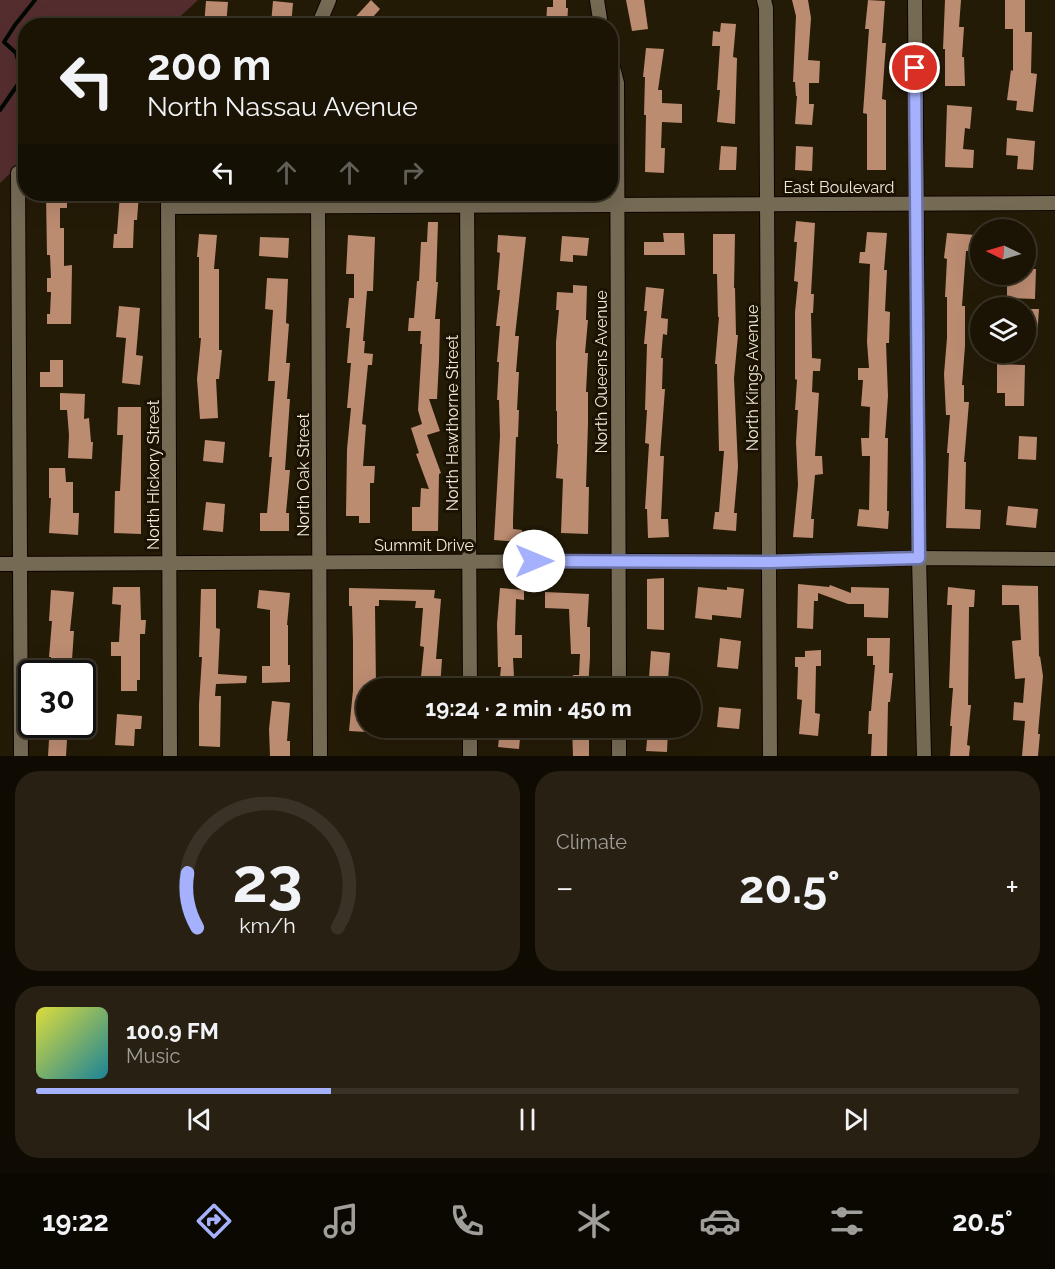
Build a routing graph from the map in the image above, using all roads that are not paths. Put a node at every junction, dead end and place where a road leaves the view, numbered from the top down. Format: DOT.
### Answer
graph roads {
  1 [pos="597,0"];
  2 [pos="764,0"];
  3 [pos="915,0"];
  4 [pos="600,18"];
  5 [pos="18,201"];
  6 [pos="168,201"];
  7 [pos="318,201"];
  8 [pos="467,201"];
  9 [pos="497,201"];
  10 [pos="617,201"];
  11 [pos="916,203"];
  12 [pos="1055,203"];
  13 [pos="767,204"];
  14 [pos="617,205"];
  15 [pos="919,558"];
  16 [pos="1055,559"];
  17 [pos="470,561"];
  18 [pos="618,561"];
  19 [pos="320,562"];
  20 [pos="770,562"];
  21 [pos="170,563"];
  22 [pos="0,564"];
  23 [pos="20,564"];
  24 [pos="470,678"];
  25 [pos="619,678"];
  26 [pos="470,738"];
  27 [pos="619,738"];
  28 [pos="21,756"];
  29 [pos="170,756"];
  30 [pos="320,756"];
  31 [pos="470,756"];
  32 [pos="620,756"];
  33 [pos="770,756"];
  34 [pos="924,756"];
  1 -- 4 [label="street"];
  2 -- 13 [label="street, North Kings Avenue"];
  3 -- 11 [label="street"];
  5 -- 23 [label="street"];
  6 -- 21 [label="street, North Hickory Street"];
  7 -- 19 [label="street, North Oak Street"];
  8 -- 17 [label="street, North Hawthorne Street"];
  9 -- 14 [label="street, East Boulevard"];
  10 -- 14 [label="street, North Queens Avenue"];
  11 -- 12 [label="street, East Boulevard"];
  11 -- 13 [label="street, East Boulevard"];
  11 -- 15 [label="street"];
  13 -- 14 [label="street, East Boulevard"];
  13 -- 20 [label="street, North Kings Avenue"];
  14 -- 18 [label="street, North Queens Avenue"];
  15 -- 16 [label="street, Summit Drive"];
  15 -- 20 [label="street, Summit Drive"];
  15 -- 34 [label="street"];
  17 -- 18 [label="street, Summit Drive"];
  17 -- 19 [label="street, Summit Drive"];
  17 -- 24 [label="street, North Hawthorne Street"];
  18 -- 20 [label="street, Summit Drive"];
  18 -- 25 [label="street, North Queens Avenue"];
  19 -- 21 [label="street, Summit Drive"];
  19 -- 30 [label="street, North Oak Street"];
  20 -- 33 [label="street, North Kings Avenue"];
  21 -- 23 [label="street, Summit Drive"];
  21 -- 29 [label="street, North Hickory Street"];
  22 -- 23 [label="street, Summit Drive"];
  23 -- 28 [label="street"];
  26 -- 31 [label="street"];
  27 -- 32 [label="street"];
}
